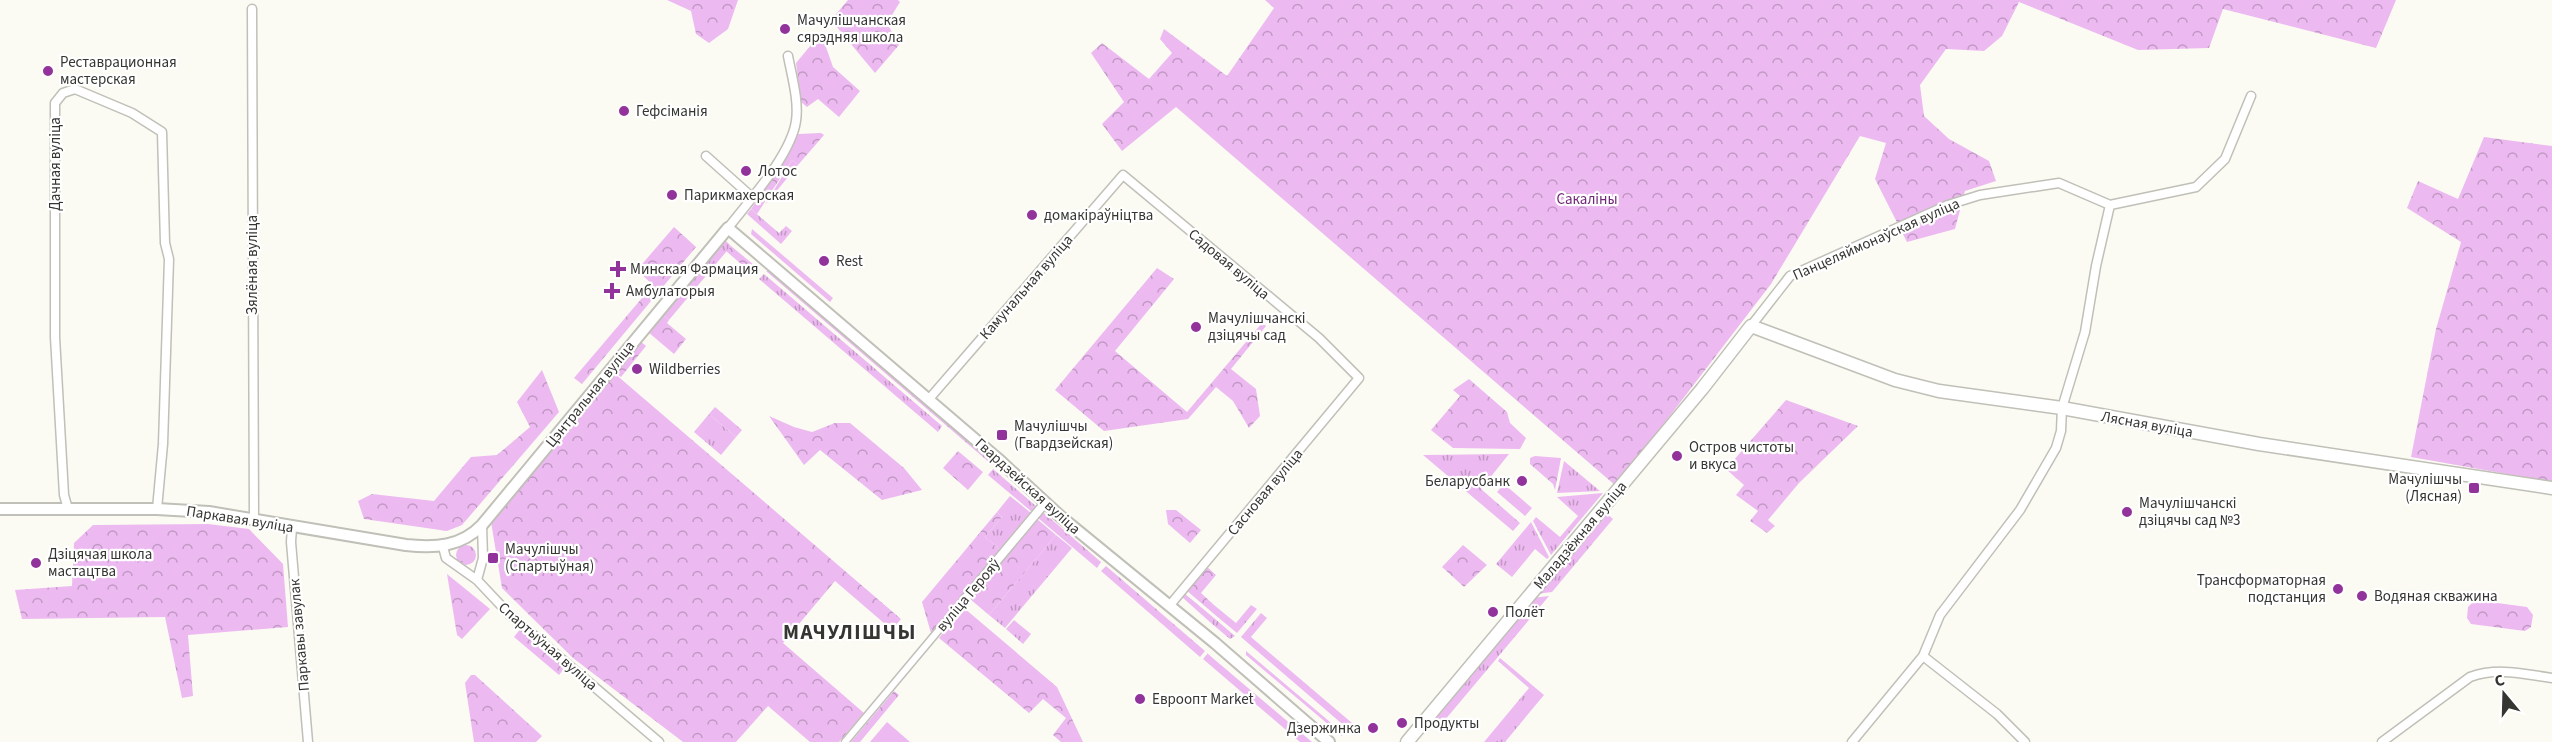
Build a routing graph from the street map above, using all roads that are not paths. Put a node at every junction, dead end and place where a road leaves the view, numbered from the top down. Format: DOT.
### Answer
graph roads {
  1 [pos="252,9"];
  2 [pos="788,56"];
  3 [pos="2251,96"];
  4 [pos="706,156"];
  5 [pos="1123,175"];
  6 [pos="753,198"];
  7 [pos="2110,205"];
  8 [pos="728,228"];
  9 [pos="1751,326"];
  10 [pos="1359,378"];
  11 [pos="929,399"];
  12 [pos="2062,408"];
  13 [pos="2552,488"];
  14 [pos="1045,503"];
  15 [pos="0,509"];
  16 [pos="68,509"];
  17 [pos="157,509"];
  18 [pos="254,520"];
  19 [pos="482,525"];
  20 [pos="292,527"];
  21 [pos="443,547"];
  22 [pos="477,580"];
  23 [pos="964,600"];
  24 [pos="1170,605"];
  25 [pos="1923,656"];
  26 [pos="2552,678"];
  27 [pos="308,742"];
  28 [pos="659,742"];
  29 [pos="845,742"];
  30 [pos="1329,742"];
  31 [pos="1407,742"];
  32 [pos="1852,742"];
  33 [pos="2025,742"];
  34 [pos="2382,742"];
  1 -- 18 [label="street, Зялёная вуліца"];
  2 -- 6 [label="street"];
  3 -- 7 [label="street"];
  4 -- 6 [label="street"];
  5 -- 10 [label="street, Садовая вуліца"];
  5 -- 11 [label="street, Камунальная вуліца"];
  6 -- 8 [label="street"];
  7 -- 9 [label="street, Панцеляймонаўская вуліца"];
  7 -- 12 [label="street"];
  8 -- 11 [label="street, Гвардзейская вуліца"];
  8 -- 19 [label="street, Цэнтральная вуліца"];
  9 -- 12 [label="main road, Лясная вуліца"];
  9 -- 31 [label="main road, Маладзёжная вуліца"];
  10 -- 24 [label="street, Сасновая вуліца"];
  11 -- 14 [label="street, Гвардзейская вуліца"];
  12 -- 13 [label="main road, Лясная вуліца"];
  12 -- 25 [label="street"];
  14 -- 23 [label="street, вуліца Герояў"];
  14 -- 24 [label="street, Гвардзейская вуліца"];
  15 -- 16 [label="street, Паркавая вуліца"];
  16 -- 17 [label="street, Паркавая вуліца"];
  16 -- 17 [label="street, Дачная вуліца"];
  17 -- 18 [label="street, Паркавая вуліца"];
  18 -- 20 [label="street, Паркавая вуліца"];
  19 -- 21 [label="street, Цэнтральная вуліца"];
  19 -- 22 [label="street"];
  20 -- 21 [label="street, Паркавая вуліца"];
  20 -- 27 [label="street, Паркавы завулак"];
  21 -- 22 [label="street, Спартыўная вуліца"];
  22 -- 28 [label="street, Спартыўная вуліца"];
  23 -- 29 [label="street, вуліца Герояў"];
  24 -- 30 [label="street, Гвардзейская вуліца"];
  25 -- 32 [label="street"];
  25 -- 33 [label="street"];
  26 -- 34 [label="street"];
}
